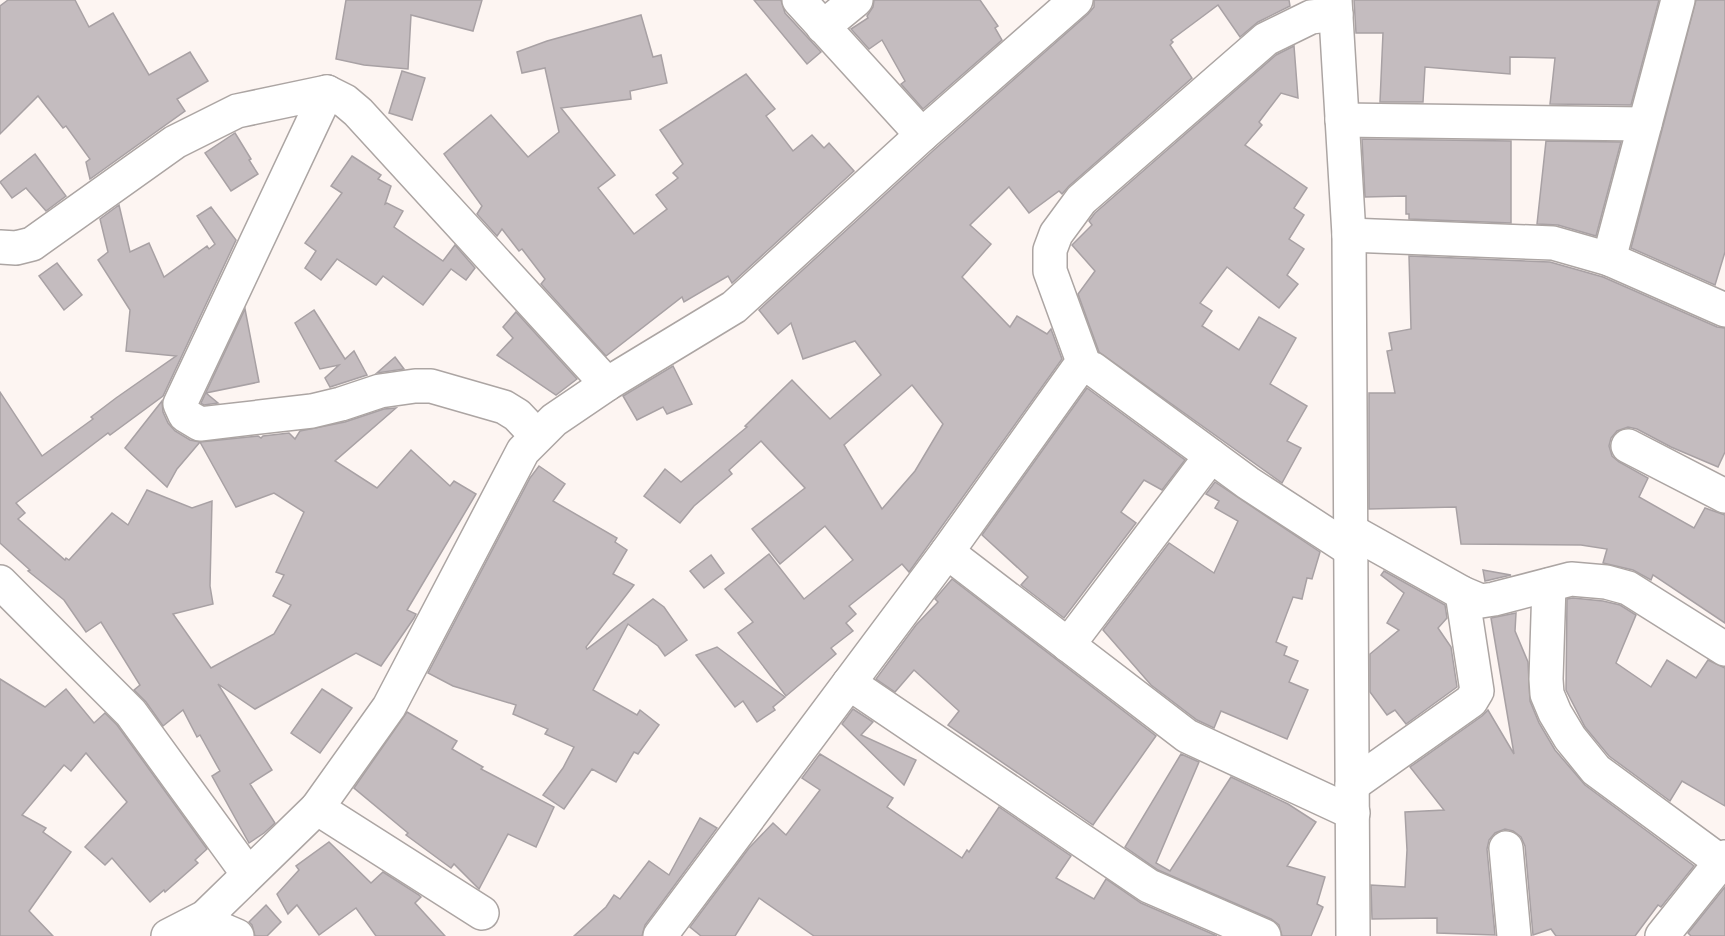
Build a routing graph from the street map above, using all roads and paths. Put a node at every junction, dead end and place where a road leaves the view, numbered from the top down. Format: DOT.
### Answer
graph roads {
  1 [pos="799,0"];
  2 [pos="856,0"];
  3 [pos="1076,0"];
  4 [pos="1678,0"];
  5 [pos="1336,7"];
  6 [pos="823,27"];
  7 [pos="327,92"];
  8 [pos="1342,120"];
  9 [pos="1645,124"];
  10 [pos="922,135"];
  11 [pos="1349,235"];
  12 [pos="0,247"];
  13 [pos="1609,259"];
  14 [pos="1725,310"];
  15 [pos="1085,367"];
  16 [pos="607,384"];
  17 [pos="537,436"];
  18 [pos="1628,446"];
  19 [pos="1211,456"];
  20 [pos="1725,496"];
  21 [pos="1351,540"];
  22 [pos="947,552"];
  23 [pos="0,582"];
  24 [pos="1549,585"];
  25 [pos="1462,593"];
  26 [pos="1068,645"];
  27 [pos="1725,649"];
  28 [pos="849,683"];
  29 [pos="1353,799"];
  30 [pos="317,808"];
  31 [pos="1506,848"];
  32 [pos="1723,860"];
  33 [pos="248,874"];
  34 [pos="482,914"];
  35 [pos="206,917"];
  36 [pos="168,936"];
  37 [pos="237,936"];
  38 [pos="660,936"];
  39 [pos="1264,936"];
  40 [pos="1353,936"];
  41 [pos="1514,936"];
  42 [pos="1662,936"];
  1 -- 6 [label="street"];
  2 -- 6 [label="street"];
  3 -- 10 [label="street"];
  4 -- 9 [label="street"];
  5 -- 8 [label="street"];
  5 -- 15 [label="street"];
  6 -- 10 [label="street"];
  7 -- 12 [label="street"];
  7 -- 16 [label="street"];
  7 -- 17 [label="street"];
  8 -- 9 [label="street"];
  8 -- 11 [label="street"];
  9 -- 13 [label="street"];
  10 -- 16 [label="street"];
  11 -- 13 [label="street"];
  11 -- 21 [label="street"];
  13 -- 14 [label="street"];
  15 -- 19 [label="street"];
  15 -- 22 [label="street"];
  16 -- 17 [label="street"];
  17 -- 30 [label="street"];
  18 -- 20 [label="street"];
  19 -- 21 [label="street"];
  19 -- 26 [label="street"];
  21 -- 25 [label="street"];
  21 -- 29 [label="street"];
  22 -- 26 [label="street"];
  22 -- 28 [label="street"];
  23 -- 33 [label="street"];
  24 -- 25 [label="street"];
  24 -- 27 [label="street"];
  24 -- 32 [label="street"];
  25 -- 29 [label="street"];
  26 -- 29 [label="street"];
  28 -- 38 [label="street"];
  28 -- 39 [label="street"];
  29 -- 40 [label="street"];
  30 -- 33 [label="street"];
  30 -- 34 [label="street"];
  31 -- 41 [label="street"];
  32 -- 42 [label="street"];
  33 -- 35 [label="street"];
  35 -- 36 [label="street"];
  35 -- 37 [label="street"];
}
